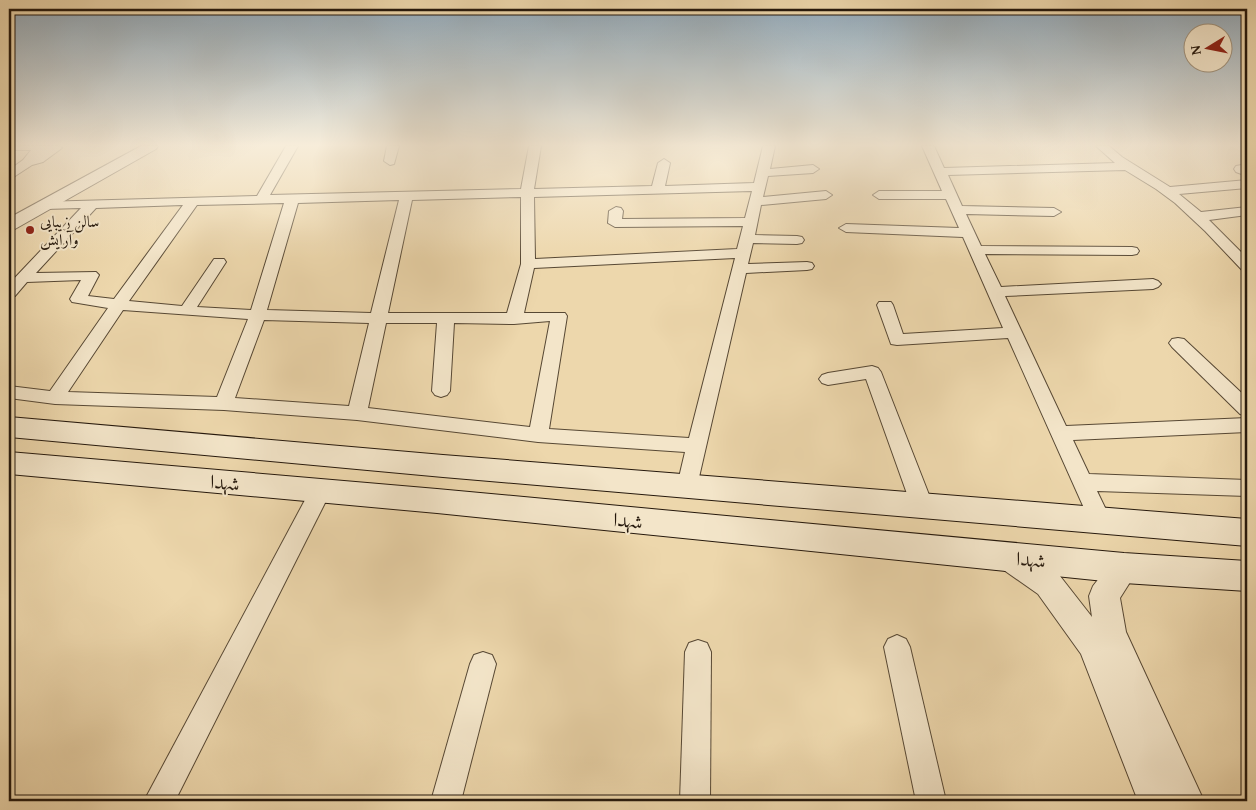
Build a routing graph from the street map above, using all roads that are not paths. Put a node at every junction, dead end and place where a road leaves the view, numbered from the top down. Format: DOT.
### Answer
graph roads {
  1 [pos="82,184"];
  2 [pos="270,184"];
  3 [pos="528,184"];
  4 [pos="659,184"];
  5 [pos="760,184"];
  6 [pos="769,184"];
  7 [pos="946,184"];
  8 [pos="1156,184"];
  9 [pos="1247,184"];
  10 [pos="759,187"];
  11 [pos="658,189"];
  12 [pos="1168,191"];
  13 [pos="526,193"];
  14 [pos="879,195"];
  15 [pos="406,196"];
  16 [pos="826,196"];
  17 [pos="292,199"];
  18 [pos="261,200"];
  19 [pos="193,202"];
  20 [pos="954,202"];
  21 [pos="92,204"];
  22 [pos="44,205"];
  23 [pos="616,211"];
  24 [pos="1247,211"];
  25 [pos="1054,212"];
  26 [pos="1197,217"];
  27 [pos="750,222"];
  28 [pos="9,225"];
  29 [pos="846,228"];
  30 [pos="968,232"];
  31 [pos="797,240"];
  32 [pos="745,246"];
  33 [pos="976,250"];
  34 [pos="1132,251"];
  35 [pos="219,262"];
  36 [pos="528,264"];
  37 [pos="807,266"];
  38 [pos="1247,267"];
  39 [pos="739,269"];
  40 [pos="23,278"];
  41 [pos="1153,284"];
  42 [pos="996,292"];
  43 [pos="9,293"];
  44 [pos="118,305"];
  45 [pos="884,305"];
  46 [pos="186,310"];
  47 [pos="257,316"];
  48 [pos="379,318"];
  49 [pos="446,318"];
  50 [pos="514,319"];
  51 [pos="1014,332"];
  52 [pos="1178,343"];
  53 [pos="828,379"];
  54 [pos="441,391"];
  55 [pos="9,392"];
  56 [pos="55,398"];
  57 [pos="224,404"];
  58 [pos="1247,409"];
  59 [pos="357,413"];
  60 [pos="1247,426"];
  61 [pos="9,427"];
  62 [pos="1060,433"];
  63 [pos="538,434"];
  64 [pos="200,444"];
  65 [pos="697,446"];
  66 [pos="9,463"];
  67 [pos="176,478"];
  68 [pos="1083,482"];
  69 [pos="687,486"];
  70 [pos="1247,488"];
  71 [pos="320,491"];
  72 [pos="922,505"];
  73 [pos="1100,520"];
  74 [pos="1247,533"];
  75 [pos="1008,557"];
  76 [pos="1124,568"];
  77 [pos="1247,576"];
  78 [pos="897,647"];
  79 [pos="698,652"];
  80 [pos="483,664"];
  81 [pos="160,801"];
  82 [pos="446,801"];
  83 [pos="695,801"];
  84 [pos="931,801"];
  85 [pos="1157,801"];
  86 [pos="1185,801"];
  1 -- 22 [label="street"];
  2 -- 18 [label="street"];
  3 -- 13 [label="street"];
  4 -- 11 [label="street"];
  5 -- 10 [label="street"];
  6 -- 10 [label="street"];
  7 -- 20 [label="street"];
  8 -- 12 [label="street"];
  9 -- 12 [label="street"];
  10 -- 11 [label="street"];
  10 -- 16 [label="street"];
  10 -- 27 [label="street"];
  11 -- 13 [label="street"];
  12 -- 26 [label="street"];
  13 -- 15 [label="street"];
  13 -- 36 [label="street"];
  14 -- 20 [label="street"];
  15 -- 17 [label="street"];
  15 -- 48 [label="street"];
  17 -- 18 [label="street"];
  17 -- 47 [label="street"];
  18 -- 19 [label="street"];
  19 -- 21 [label="street"];
  19 -- 44 [label="street"];
  20 -- 25 [label="street"];
  20 -- 30 [label="street"];
  21 -- 22 [label="street"];
  21 -- 40 [label="street"];
  22 -- 28 [label="street"];
  23 -- 27 [label="street"];
  24 -- 26 [label="street"];
  26 -- 38 [label="street"];
  27 -- 32 [label="street"];
  29 -- 30 [label="street"];
  30 -- 33 [label="street"];
  31 -- 32 [label="street"];
  32 -- 36 [label="street"];
  32 -- 39 [label="street"];
  33 -- 34 [label="street"];
  33 -- 42 [label="street"];
  35 -- 46 [label="street"];
  36 -- 50 [label="street"];
  37 -- 39 [label="street"];
  39 -- 65 [label="street"];
  40 -- 43 [label="street"];
  40 -- 44 [label="street"];
  41 -- 42 [label="street"];
  42 -- 51 [label="street"];
  44 -- 46 [label="street"];
  44 -- 56 [label="street"];
  45 -- 51 [label="street"];
  46 -- 47 [label="street"];
  47 -- 48 [label="street"];
  47 -- 57 [label="street"];
  48 -- 49 [label="street"];
  48 -- 59 [label="street"];
  49 -- 50 [label="street"];
  49 -- 54 [label="street"];
  50 -- 63 [label="street"];
  51 -- 62 [label="street"];
  52 -- 58 [label="street"];
  53 -- 72 [label="street"];
  55 -- 56 [label="street"];
  56 -- 57 [label="street"];
  57 -- 59 [label="street"];
  59 -- 63 [label="street"];
  60 -- 62 [label="street"];
  61 -- 64 [label="main road, شهدا"];
  62 -- 68 [label="street"];
  63 -- 65 [label="street"];
  64 -- 67 [label="main road"];
  64 -- 69 [label="main road, شهدا"];
  65 -- 69 [label="street"];
  66 -- 67 [label="main road, شهدا"];
  67 -- 71 [label="main road, شهدا"];
  68 -- 70 [label="street"];
  68 -- 73 [label="street"];
  69 -- 72 [label="main road, شهدا"];
  71 -- 75 [label="main road, شهدا"];
  71 -- 81 [label="street"];
  72 -- 73 [label="main road, شهدا"];
  73 -- 74 [label="main road, شهدا"];
  75 -- 76 [label="main road, شهدا"];
  75 -- 85 [label="street"];
  76 -- 77 [label="main road, شهدا"];
  76 -- 86 [label="street"];
  78 -- 84 [label="street"];
  79 -- 83 [label="street"];
  80 -- 82 [label="street"];
}
